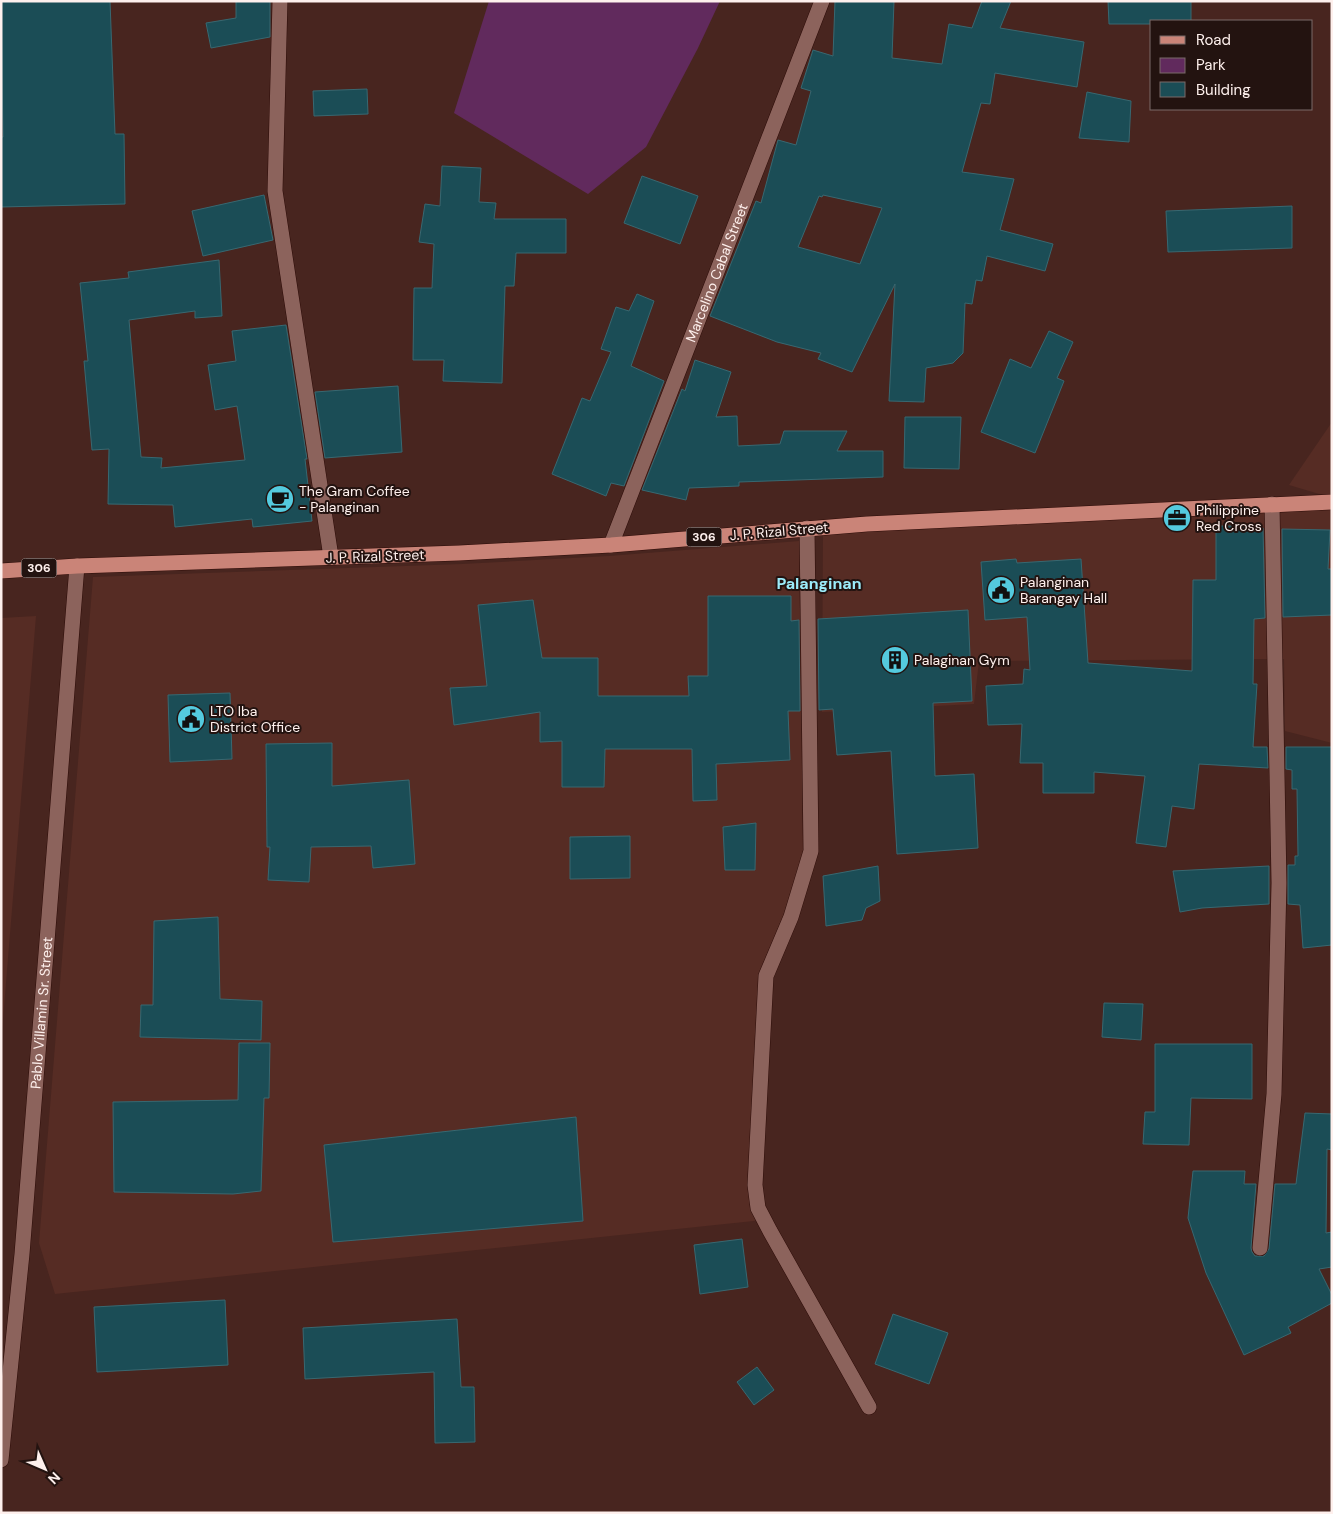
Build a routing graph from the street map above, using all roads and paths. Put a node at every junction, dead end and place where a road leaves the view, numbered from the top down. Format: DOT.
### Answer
graph roads {
  1 [pos="280,1"];
  2 [pos="822,1"];
  3 [pos="1332,502"];
  4 [pos="1272,504"];
  5 [pos="807,528"];
  6 [pos="611,544"];
  7 [pos="331,557"];
  8 [pos="77,566"];
  9 [pos="1,571"];
  10 [pos="1260,1248"];
  11 [pos="869,1407"];
  12 [pos="1,1460"];
  1 -- 7 [label="street"];
  2 -- 6 [label="street, Marcelino Cabal Street"];
  3 -- 4 [label="main road, J. P. Rizal Street / 306"];
  4 -- 5 [label="main road, J. P. Rizal Street / 306"];
  4 -- 10 [label="street"];
  5 -- 6 [label="main road, J. P. Rizal Street / 306"];
  5 -- 11 [label="street"];
  6 -- 7 [label="main road, J. P. Rizal Street / 306"];
  7 -- 8 [label="main road, J. P. Rizal Street / 306"];
  8 -- 9 [label="main road, 306"];
  8 -- 12 [label="street, Pablo Villamin Sr. Street"];
}
